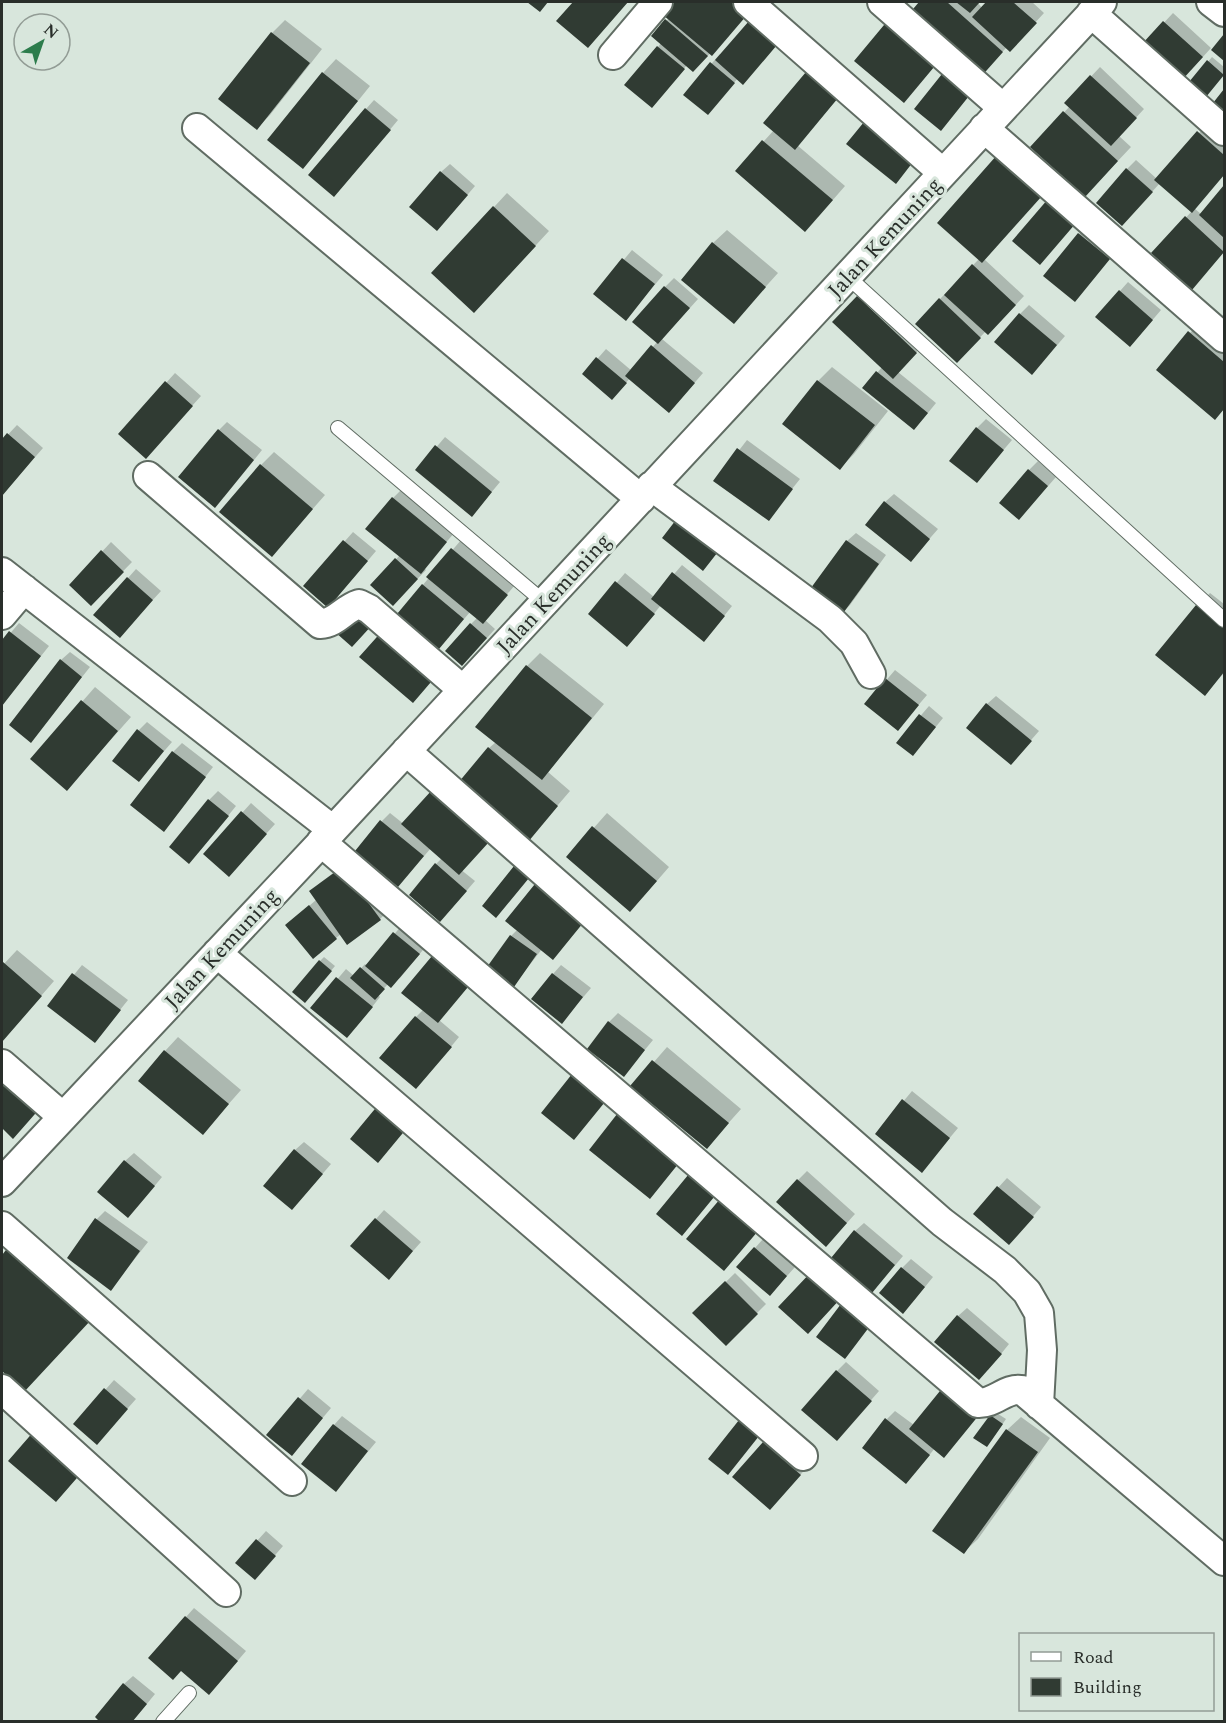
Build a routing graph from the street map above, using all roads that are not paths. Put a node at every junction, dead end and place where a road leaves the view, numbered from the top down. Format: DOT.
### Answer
graph roads {
  1 [pos="658,2"];
  2 [pos="748,2"];
  3 [pos="882,2"];
  4 [pos="1211,2"];
  5 [pos="1097,7"];
  6 [pos="1224,12"];
  7 [pos="613,55"];
  8 [pos="994,118"];
  9 [pos="197,128"];
  10 [pos="1224,131"];
  11 [pos="942,173"];
  12 [pos="847,276"];
  13 [pos="1224,338"];
  14 [pos="338,428"];
  15 [pos="148,476"];
  16 [pos="646,493"];
  17 [pos="2,572"];
  18 [pos="24,589"];
  19 [pos="544,602"];
  20 [pos="2,615"];
  21 [pos="1224,620"];
  22 [pos="871,674"];
  23 [pos="463,690"];
  24 [pos="406,750"];
  25 [pos="327,836"];
  26 [pos="217,953"];
  27 [pos="2,1064"];
  28 [pos="63,1117"];
  29 [pos="2,1182"];
  30 [pos="2,1226"];
  31 [pos="2,1389"];
  32 [pos="1040,1405"];
  33 [pos="803,1456"];
  34 [pos="292,1481"];
  35 [pos="1224,1561"];
  36 [pos="226,1592"];
  37 [pos="189,1693"];
  38 [pos="163,1722"];
  1 -- 7 [label="street"];
  2 -- 11 [label="street"];
  3 -- 8 [label="street"];
  4 -- 6 [label="street"];
  5 -- 8 [label="street, Jalan Kemuning"];
  5 -- 10 [label="street"];
  8 -- 11 [label="street, Jalan Kemuning"];
  8 -- 13 [label="street"];
  9 -- 16 [label="street"];
  11 -- 12 [label="street, Jalan Kemuning"];
  12 -- 16 [label="street, Jalan Kemuning"];
  12 -- 21 [label="lane"];
  14 -- 19 [label="lane"];
  15 -- 23 [label="street"];
  16 -- 19 [label="street, Jalan Kemuning"];
  16 -- 22 [label="street"];
  17 -- 18 [label="street"];
  18 -- 20 [label="street"];
  18 -- 25 [label="street"];
  19 -- 23 [label="street, Jalan Kemuning"];
  23 -- 24 [label="street, Jalan Kemuning"];
  24 -- 25 [label="street, Jalan Kemuning"];
  24 -- 32 [label="street"];
  25 -- 26 [label="street, Jalan Kemuning"];
  25 -- 32 [label="street"];
  26 -- 28 [label="street, Jalan Kemuning"];
  26 -- 33 [label="street"];
  27 -- 28 [label="street"];
  28 -- 29 [label="street, Jalan Kemuning"];
  30 -- 34 [label="street"];
  31 -- 36 [label="street"];
  32 -- 35 [label="street"];
  37 -- 38 [label="lane"];
}
